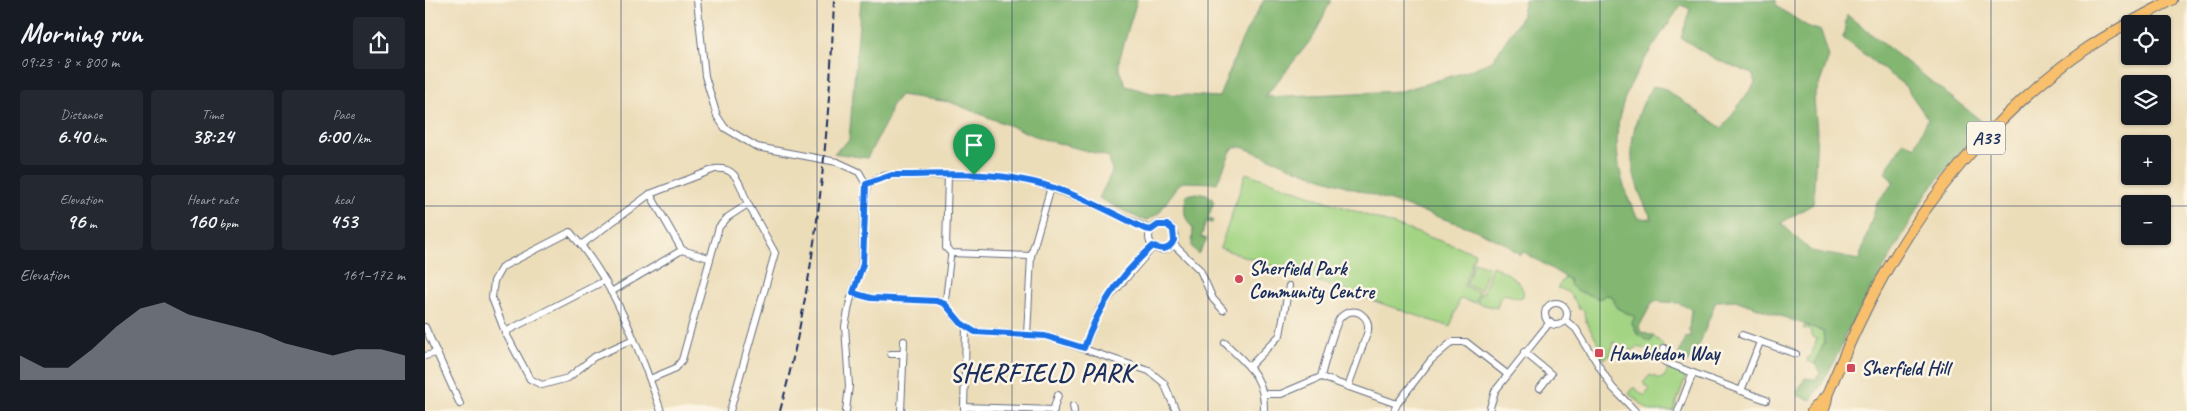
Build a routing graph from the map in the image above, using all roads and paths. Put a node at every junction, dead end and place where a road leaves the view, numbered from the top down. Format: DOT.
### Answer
graph roads {
  1 [pos="697,0"];
  2 [pos="2172,0"];
  3 [pos="948,175"];
  4 [pos="866,184"];
  5 [pos="1051,187"];
  6 [pos="650,194"];
  7 [pos="748,204"];
  8 [pos="1151,230"];
  9 [pos="1173,244"];
  10 [pos="581,245"];
  11 [pos="1153,246"];
  12 [pos="682,250"];
  13 [pos="951,253"];
  14 [pos="1031,256"];
  15 [pos="709,258"];
  16 [pos="604,281"];
  17 [pos="1289,286"];
  18 [pos="611,292"];
  19 [pos="853,293"];
  20 [pos="945,304"];
  21 [pos="1223,310"];
  22 [pos="1565,320"];
  23 [pos="1550,322"];
  24 [pos="425,327"];
  25 [pos="966,328"];
  26 [pos="505,332"];
  27 [pos="1027,335"];
  28 [pos="1742,335"];
  29 [pos="634,339"];
  30 [pos="904,341"];
  31 [pos="1760,342"];
  32 [pos="1225,343"];
  33 [pos="1084,348"];
  34 [pos="1664,348"];
  35 [pos="1525,352"];
  36 [pos="436,353"];
  37 [pos="891,354"];
  38 [pos="903,354"];
  39 [pos="1796,354"];
  40 [pos="425,356"];
  41 [pos="1249,367"];
  42 [pos="1693,373"];
  43 [pos="1507,374"];
  44 [pos="1321,377"];
  45 [pos="650,379"];
  46 [pos="1348,387"];
  47 [pos="1540,388"];
  48 [pos="1741,391"];
  49 [pos="1265,394"];
  50 [pos="1058,395"];
  51 [pos="1827,395"];
  52 [pos="1766,400"];
  53 [pos="459,404"];
  54 [pos="1397,404"];
  55 [pos="964,409"];
  56 [pos="1053,410"];
  57 [pos="1632,410"];
  58 [pos="661,411"];
  59 [pos="730,411"];
  60 [pos="846,411"];
  61 [pos="901,411"];
  62 [pos="1176,411"];
  63 [pos="1264,411"];
  64 [pos="1394,411"];
  65 [pos="1489,411"];
  66 [pos="1678,411"];
  67 [pos="1811,411"];
  68 [pos="1823,411"];
  1 -- 4 [label="street"];
  2 -- 51 [label="highway, A33"];
  3 -- 4 [label="street"];
  3 -- 5 [label="street"];
  3 -- 13 [label="street"];
  4 -- 19 [label="street"];
  5 -- 8 [label="street"];
  5 -- 14 [label="street"];
  6 -- 7 [label="street"];
  6 -- 10 [label="street"];
  6 -- 12 [label="street"];
  7 -- 15 [label="street"];
  7 -- 59 [label="street"];
  8 -- 9 [label="street"];
  8 -- 11 [label="street"];
  9 -- 11 [label="street"];
  9 -- 21 [label="street"];
  10 -- 16 [label="street"];
  10 -- 26 [label="street"];
  11 -- 33 [label="street"];
  12 -- 15 [label="street"];
  12 -- 18 [label="street"];
  13 -- 14 [label="street"];
  13 -- 20 [label="street"];
  14 -- 27 [label="street"];
  15 -- 45 [label="street"];
  16 -- 18 [label="street"];
  16 -- 26 [label="street"];
  17 -- 41 [label="street"];
  18 -- 29 [label="street"];
  19 -- 20 [label="street"];
  19 -- 60 [label="street"];
  20 -- 25 [label="street"];
  22 -- 23 [label="street"];
  22 -- 23 [label="street"];
  22 -- 57 [label="street"];
  23 -- 35 [label="street"];
  24 -- 36 [label="street"];
  25 -- 27 [label="street"];
  25 -- 55 [label="street"];
  26 -- 29 [label="street"];
  27 -- 33 [label="street"];
  28 -- 31 [label="street"];
  29 -- 45 [label="street"];
  30 -- 38 [label="street"];
  31 -- 39 [label="street"];
  31 -- 48 [label="street"];
  32 -- 41 [label="street"];
  33 -- 62 [label="street"];
  34 -- 42 [label="street"];
  35 -- 43 [label="street"];
  35 -- 47 [label="street"];
  36 -- 40 [label="street"];
  36 -- 53 [label="street"];
  37 -- 38 [label="street"];
  38 -- 61 [label="street"];
  41 -- 49 [label="street"];
  42 -- 48 [label="street"];
  42 -- 66 [label="street"];
  43 -- 54 [label="street"];
  43 -- 65 [label="street"];
  44 -- 46 [label="street"];
  44 -- 46 [label="street"];
  44 -- 49 [label="street"];
  45 -- 58 [label="street"];
  46 -- 54 [label="street"];
  48 -- 52 [label="street"];
  49 -- 63 [label="street"];
  50 -- 56 [label="street"];
  51 -- 67 [label="highway, A33"];
  51 -- 68 [label="highway, A33"];
  54 -- 64 [label="street"];
  55 -- 56 [label="street"];
}
